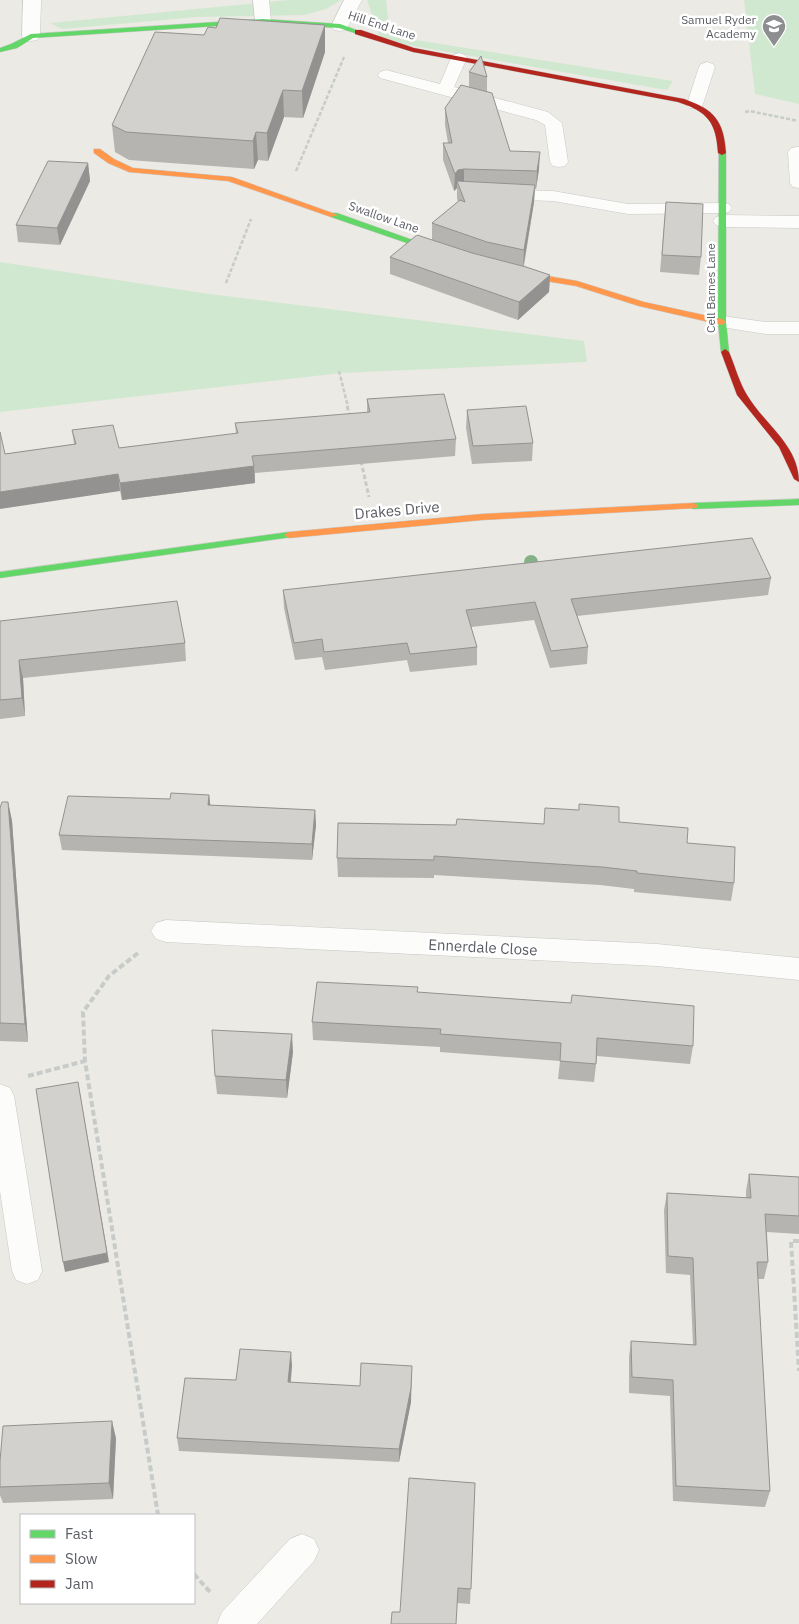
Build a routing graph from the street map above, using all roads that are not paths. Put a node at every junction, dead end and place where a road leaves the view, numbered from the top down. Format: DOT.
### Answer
graph roads {
  1 [pos="32,0"];
  2 [pos="260,0"];
  3 [pos="353,0"];
  4 [pos="263,21"];
  5 [pos="348,29"];
  6 [pos="31,36"];
  7 [pos="0,50"];
  8 [pos="459,58"];
  9 [pos="707,67"];
  10 [pos="386,75"];
  11 [pos="445,90"];
  12 [pos="695,104"];
  13 [pos="97,151"];
  14 [pos="797,152"];
  15 [pos="559,162"];
  16 [pos="799,183"];
  17 [pos="484,194"];
  18 [pos="723,214"];
  19 [pos="799,222"];
  20 [pos="452,256"];
  21 [pos="499,270"];
  22 [pos="722,322"];
  23 [pos="799,328"];
  24 [pos="799,479"];
  25 [pos="799,502"];
  26 [pos="0,575"];
  27 [pos="166,931"];
  28 [pos="799,969"];
  29 [pos="10,1087"];
  30 [pos="27,1271"];
  31 [pos="302,1550"];
  32 [pos="234,1624"];
  1 -- 6 [label="street"];
  2 -- 4 [label="lane"];
  3 -- 5 [label="street"];
  4 -- 5 [label="street, Hill End Lane"];
  4 -- 6 [label="street, Hill End Lane"];
  5 -- 8 [label="street, Hill End Lane"];
  6 -- 7 [label="street, Hill End Lane"];
  8 -- 11 [label="lane"];
  8 -- 12 [label="street, Hill End Lane"];
  9 -- 12 [label="lane"];
  10 -- 11 [label="lane"];
  11 -- 15 [label="lane"];
  12 -- 18 [label="street, Cell Barnes Lane"];
  13 -- 20 [label="street, Swallow Lane"];
  14 -- 16 [label="lane"];
  17 -- 18 [label="lane"];
  18 -- 19 [label="street"];
  18 -- 22 [label="street, Cell Barnes Lane"];
  21 -- 22 [label="street"];
  22 -- 23 [label="lane"];
  22 -- 24 [label="street, Cell Barnes Lane"];
  25 -- 26 [label="street, Drakes Drive"];
  27 -- 28 [label="street, Ennerdale Close"];
  29 -- 30 [label="lane"];
  31 -- 32 [label="lane"];
}
